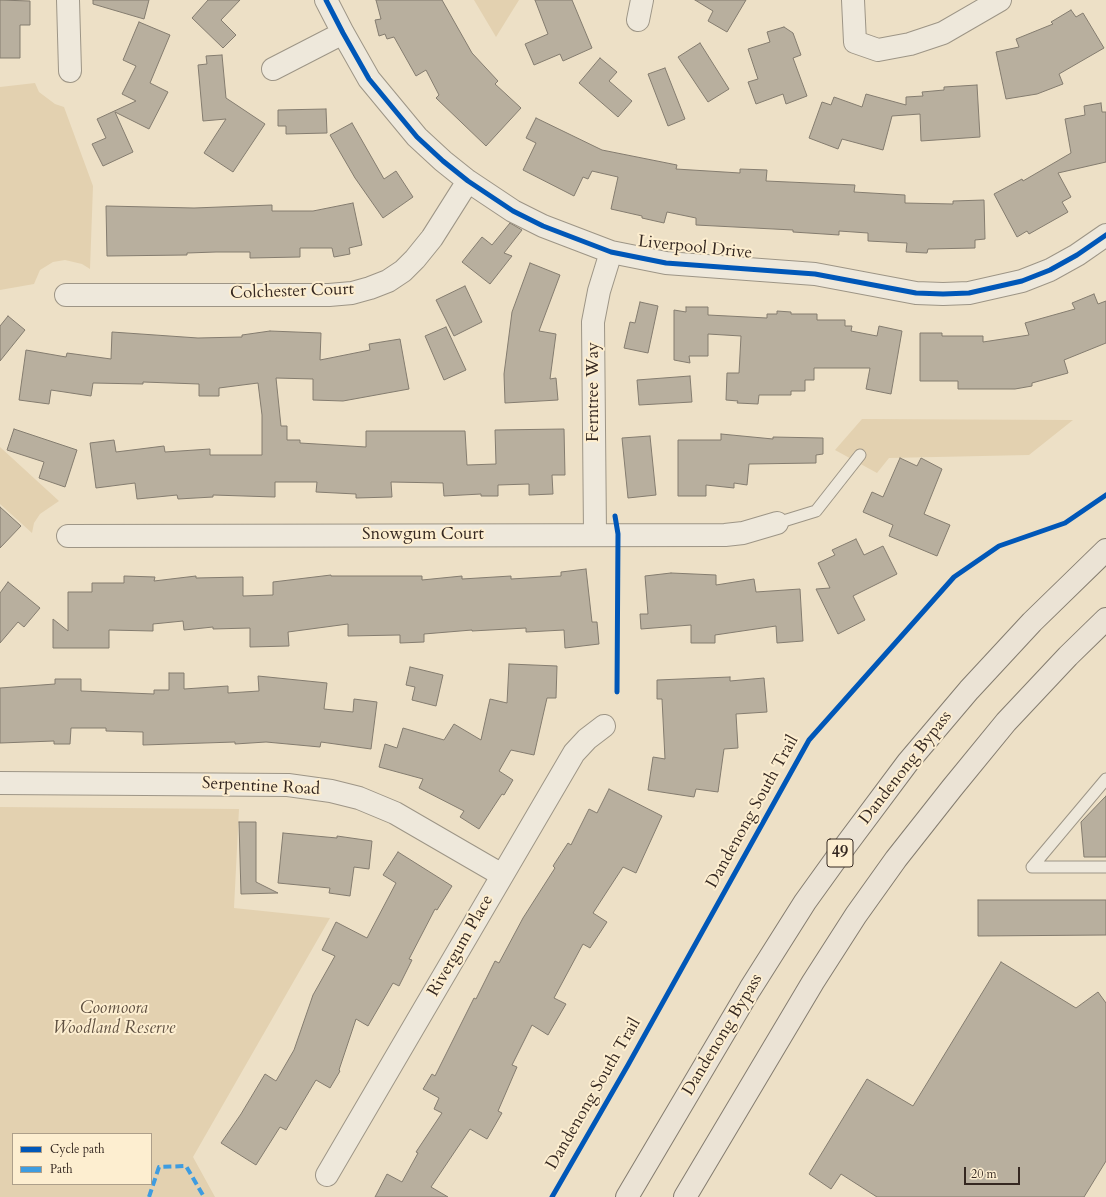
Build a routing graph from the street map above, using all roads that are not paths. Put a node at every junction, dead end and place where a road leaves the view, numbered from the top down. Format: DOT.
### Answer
graph roads {
  1 [pos="68,0"];
  2 [pos="326,0"];
  3 [pos="854,0"];
  4 [pos="1000,0"];
  5 [pos="343,34"];
  6 [pos="274,69"];
  7 [pos="70,71"];
  8 [pos="468,181"];
  9 [pos="1106,235"];
  10 [pos="611,252"];
  11 [pos="66,295"];
  12 [pos="860,454"];
  13 [pos="777,523"];
  14 [pos="594,534"];
  15 [pos="68,536"];
  16 [pos="1106,550"];
  17 [pos="1106,619"];
  18 [pos="604,726"];
  19 [pos="1106,779"];
  20 [pos="0,783"];
  21 [pos="1106,867"];
  22 [pos="502,875"];
  23 [pos="327,1175"];
  24 [pos="627,1197"];
  25 [pos="685,1197"];
  1 -- 7 [label="street"];
  2 -- 5 [label="street, Liverpool Drive"];
  3 -- 4 [label="street"];
  5 -- 6 [label="street"];
  5 -- 8 [label="street, Liverpool Drive"];
  8 -- 10 [label="street, Liverpool Drive"];
  8 -- 11 [label="street, Colchester Court"];
  9 -- 10 [label="street, Liverpool Drive"];
  10 -- 14 [label="street, Ferntree Way"];
  12 -- 13 [label="lane"];
  13 -- 14 [label="street, Snowgum Court"];
  14 -- 15 [label="street, Snowgum Court"];
  16 -- 24 [label="highway, Dandenong Bypass / 49"];
  17 -- 25 [label="highway"];
  18 -- 22 [label="street, Rivergum Place"];
  19 -- 21 [label="lane"];
  20 -- 22 [label="street, Serpentine Road"];
  22 -- 23 [label="street, Rivergum Place"];
}
